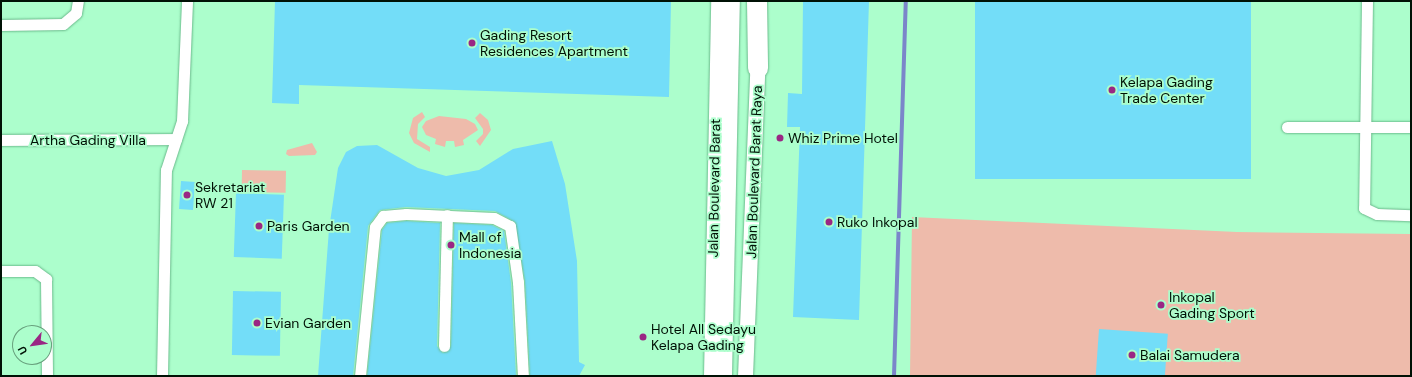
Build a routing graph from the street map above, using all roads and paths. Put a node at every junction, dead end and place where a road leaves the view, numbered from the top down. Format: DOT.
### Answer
graph roads {
  1 [pos="78,1"];
  2 [pos="187,1"];
  3 [pos="718,1"];
  4 [pos="730,1"];
  5 [pos="757,1"];
  6 [pos="762,1"];
  7 [pos="1367,1"];
  8 [pos="1,25"];
  9 [pos="758,68"];
  10 [pos="1287,127"];
  11 [pos="1411,127"];
  12 [pos="1366,128"];
  13 [pos="176,139"];
  14 [pos="1,140"];
  15 [pos="447,215"];
  16 [pos="1411,215"];
  17 [pos="1,270"];
  18 [pos="444,346"];
  19 [pos="46,376"];
  20 [pos="162,376"];
  21 [pos="360,376"];
  22 [pos="523,376"];
  23 [pos="711,376"];
  24 [pos="722,376"];
  25 [pos="745,376"];
  1 -- 8 [label="street"];
  2 -- 13 [label="street"];
  3 -- 23 [label="main road, Jalan Boulevard Barat"];
  4 -- 24 [label="highway"];
  5 -- 9 [label="highway"];
  6 -- 9 [label="main road, Jalan Boulevard Barat Raya"];
  7 -- 12 [label="street"];
  9 -- 25 [label="main road, Jalan Boulevard Barat Raya"];
  10 -- 12 [label="street"];
  11 -- 12 [label="street"];
  12 -- 16 [label="street"];
  13 -- 14 [label="street, Artha Gading Villa"];
  13 -- 20 [label="street"];
  15 -- 18 [label="street"];
  15 -- 21 [label="street"];
  15 -- 22 [label="street"];
  17 -- 19 [label="street"];
}
